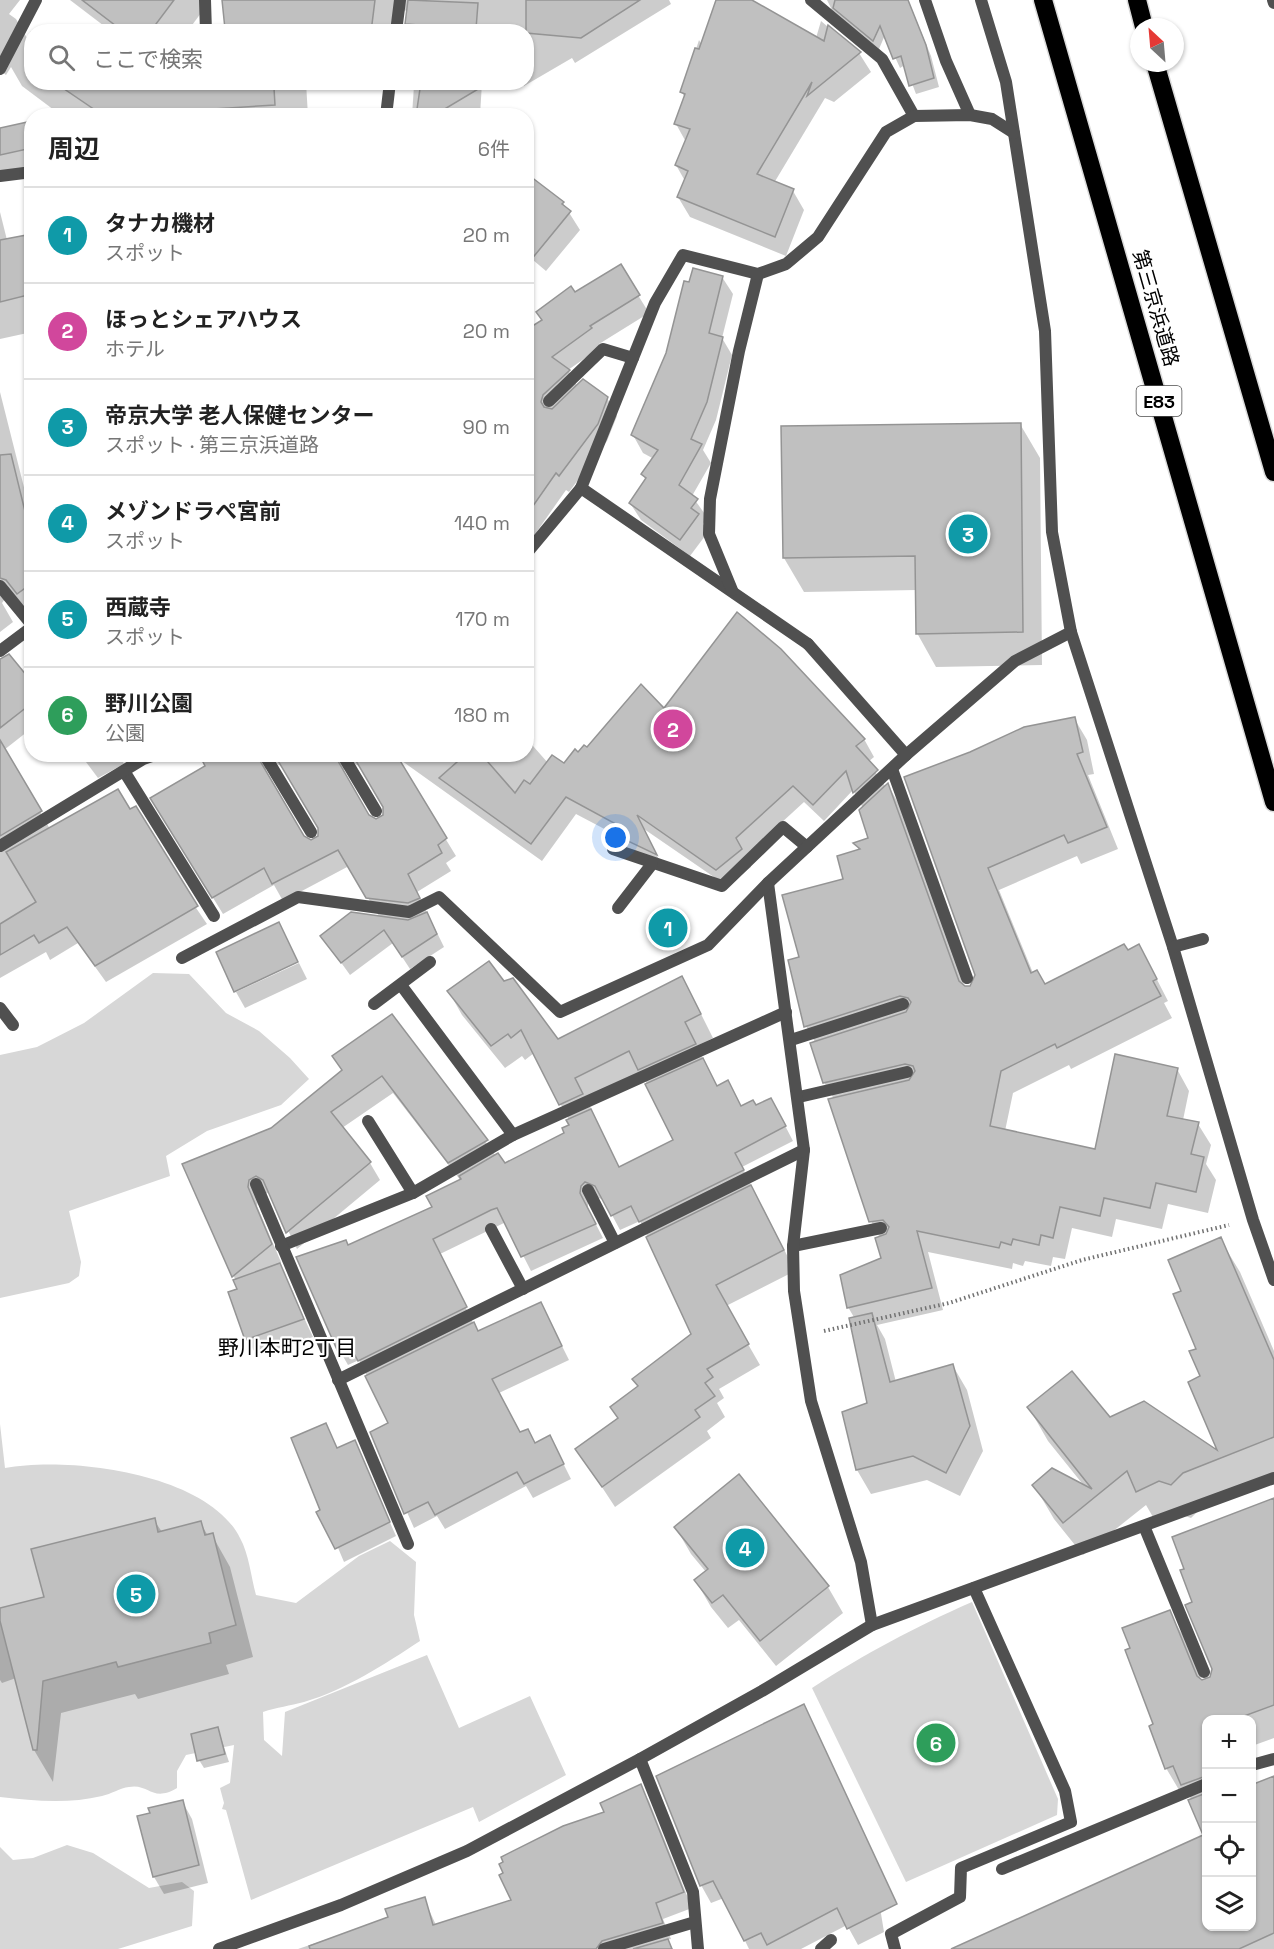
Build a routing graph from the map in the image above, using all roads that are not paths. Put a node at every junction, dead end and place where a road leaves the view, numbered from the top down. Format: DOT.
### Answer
graph roads {
  1 [pos="36,0"];
  2 [pos="205,0"];
  3 [pos="400,0"];
  4 [pos="811,0"];
  5 [pos="925,0"];
  6 [pos="981,0"];
  7 [pos="1043,0"];
  8 [pos="1137,0"];
  9 [pos="1142,18"];
  10 [pos="206,24"];
  11 [pos="397,24"];
  12 [pos="0,69"];
  13 [pos="1158,72"];
  14 [pos="389,90"];
  15 [pos="387,108"];
  16 [pos="914,116"];
  17 [pos="970,116"];
  18 [pos="1014,133"];
  19 [pos="24,172"];
  20 [pos="0,176"];
  21 [pos="758,274"];
  22 [pos="633,358"];
  23 [pos="549,401"];
  24 [pos="1274,472"];
  25 [pos="581,488"];
  26 [pos="534,544"];
  27 [pos="0,586"];
  28 [pos="732,590"];
  29 [pos="24,616"];
  30 [pos="24,632"];
  31 [pos="1071,632"];
  32 [pos="0,651"];
  33 [pos="906,754"];
  34 [pos="135,762"];
  35 [pos="269,762"];
  36 [pos="347,762"];
  37 [pos="892,769"];
  38 [pos="124,771"];
  39 [pos="1274,802"];
  40 [pos="376,811"];
  41 [pos="311,832"];
  42 [pos="0,846"];
  43 [pos="807,847"];
  44 [pos="613,849"];
  45 [pos="652,864"];
  46 [pos="768,883"];
  47 [pos="618,908"];
  48 [pos="214,916"];
  49 [pos="1203,939"];
  50 [pos="1173,947"];
  51 [pos="182,958"];
  52 [pos="430,962"];
  53 [pos="967,978"];
  54 [pos="401,985"];
  55 [pos="374,1004"];
  56 [pos="903,1004"];
  57 [pos="0,1008"];
  58 [pos="786,1012"];
  59 [pos="13,1025"];
  60 [pos="791,1040"];
  61 [pos="908,1072"];
  62 [pos="799,1097"];
  63 [pos="368,1121"];
  64 [pos="513,1135"];
  65 [pos="804,1149"];
  66 [pos="256,1184"];
  67 [pos="588,1190"];
  68 [pos="413,1193"];
  69 [pos="491,1228"];
  70 [pos="881,1228"];
  71 [pos="615,1243"];
  72 [pos="281,1246"];
  73 [pos="793,1246"];
  74 [pos="1274,1280"];
  75 [pos="523,1289"];
  76 [pos="338,1380"];
  77 [pos="1274,1478"];
  78 [pos="1144,1526"];
  79 [pos="408,1544"];
  80 [pos="974,1588"];
  81 [pos="872,1625"];
  82 [pos="1204,1672"];
  83 [pos="640,1759"];
  84 [pos="1274,1759"];
  85 [pos="1256,1764"];
  86 [pos="1202,1786"];
  87 [pos="1002,1869"];
  88 [pos="695,1922"];
  89 [pos="831,1940"];
  90 [pos="221,1949"];
  91 [pos="604,1949"];
  92 [pos="698,1949"];
  93 [pos="821,1949"];
  94 [pos="896,1949"];
  1 -- 12 [label="street"];
  2 -- 10 [label="street"];
  3 -- 11 [label="street"];
  4 -- 16 [label="street"];
  5 -- 17 [label="street"];
  6 -- 18 [label="street"];
  7 -- 39 [label="highway, 第三京浜道路 / E83"];
  8 -- 9 [label="highway"];
  13 -- 24 [label="highway"];
  14 -- 15 [label="street"];
  16 -- 17 [label="street"];
  16 -- 21 [label="street"];
  17 -- 18 [label="street"];
  18 -- 31 [label="street"];
  19 -- 20 [label="street"];
  21 -- 22 [label="street"];
  21 -- 28 [label="street"];
  22 -- 23 [label="street"];
  22 -- 25 [label="street"];
  25 -- 26 [label="street"];
  25 -- 28 [label="street"];
  27 -- 29 [label="street"];
  28 -- 33 [label="street"];
  30 -- 32 [label="street"];
  31 -- 33 [label="street"];
  31 -- 50 [label="street"];
  33 -- 37 [label="street"];
  34 -- 38 [label="street"];
  35 -- 41 [label="street"];
  36 -- 40 [label="street"];
  37 -- 43 [label="street"];
  37 -- 53 [label="street"];
  38 -- 42 [label="street"];
  38 -- 48 [label="street"];
  43 -- 45 [label="street"];
  43 -- 46 [label="street"];
  44 -- 45 [label="street"];
  45 -- 47 [label="street"];
  46 -- 51 [label="street"];
  46 -- 58 [label="street"];
  49 -- 50 [label="street"];
  50 -- 74 [label="street"];
  52 -- 54 [label="street"];
  54 -- 55 [label="street"];
  54 -- 64 [label="street"];
  56 -- 60 [label="street"];
  57 -- 59 [label="street"];
  58 -- 60 [label="street"];
  58 -- 64 [label="street"];
  60 -- 62 [label="street"];
  61 -- 62 [label="street"];
  62 -- 65 [label="street"];
  63 -- 68 [label="street"];
  64 -- 68 [label="street"];
  65 -- 71 [label="street"];
  65 -- 73 [label="street"];
  66 -- 72 [label="street"];
  67 -- 71 [label="street"];
  68 -- 72 [label="street"];
  69 -- 75 [label="street"];
  70 -- 73 [label="street"];
  71 -- 75 [label="street"];
  72 -- 76 [label="street"];
  73 -- 81 [label="street"];
  75 -- 76 [label="street"];
  76 -- 79 [label="street"];
  77 -- 78 [label="street"];
  78 -- 80 [label="street"];
  78 -- 82 [label="street"];
  80 -- 81 [label="street"];
  80 -- 94 [label="street"];
  81 -- 83 [label="street"];
  83 -- 88 [label="street"];
  83 -- 90 [label="street"];
  84 -- 85 [label="street"];
  86 -- 87 [label="street"];
  88 -- 91 [label="street"];
  88 -- 92 [label="street"];
  89 -- 93 [label="street"];
}
